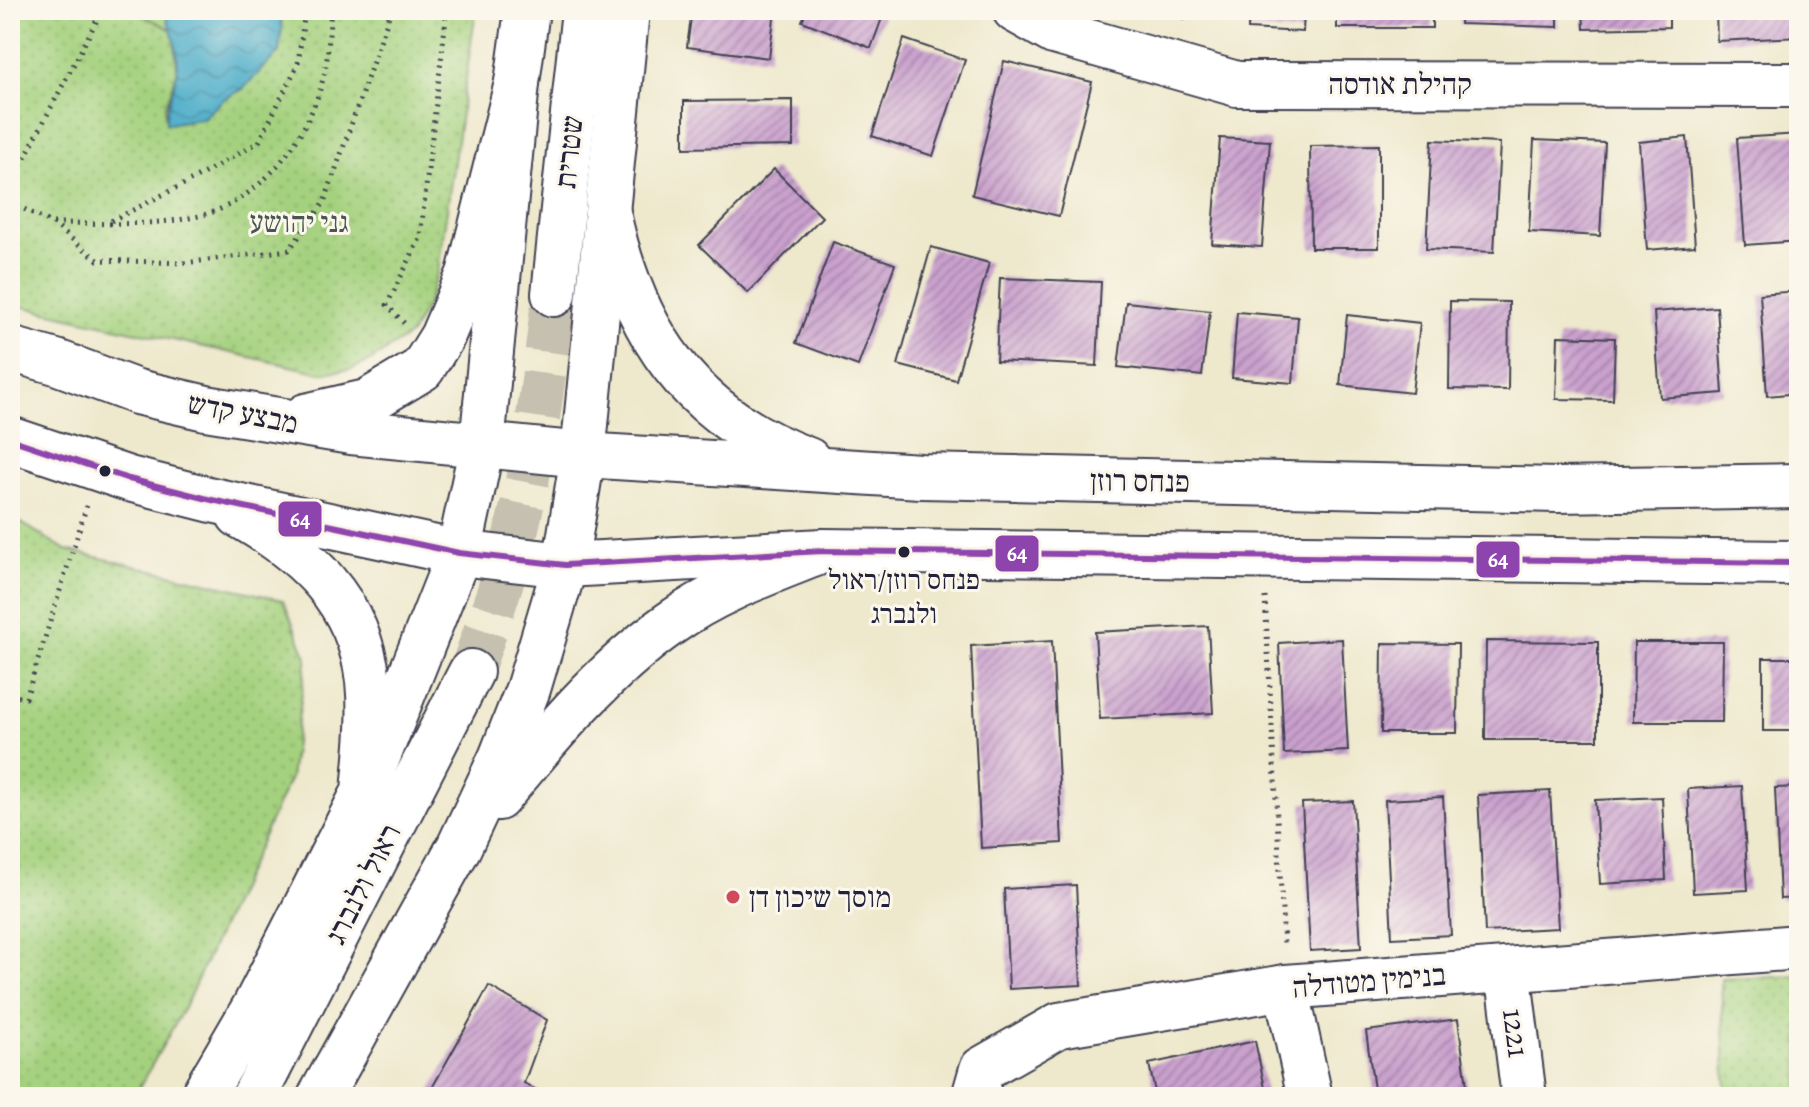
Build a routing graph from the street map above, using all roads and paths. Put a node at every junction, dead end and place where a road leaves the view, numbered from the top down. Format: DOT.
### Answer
graph roads {
  1 [pos="305,10"];
  2 [pos="331,10"];
  3 [pos="391,10"];
  4 [pos="447,10"];
  5 [pos="527,10"];
  6 [pos="584,10"];
  7 [pos="627,10"];
  8 [pos="1015,10"];
  9 [pos="100,12"];
  10 [pos="517,83"];
  11 [pos="1799,85"];
  12 [pos="10,186"];
  13 [pos="10,202"];
  14 [pos="608,213"];
  15 [pos="52,223"];
  16 [pos="106,223"];
  17 [pos="554,294"];
  18 [pos="405,324"];
  19 [pos="10,349"];
  20 [pos="282,421"];
  21 [pos="10,439"];
  22 [pos="482,445"];
  23 [pos="583,455"];
  24 [pos="98,469"];
  25 [pos="840,471"];
  26 [pos="1799,486"];
  27 [pos="212,500"];
  28 [pos="823,551"];
  29 [pos="459,553"];
  30 [pos="1799,563"];
  31 [pos="565,565"];
  32 [pos="1264,590"];
  33 [pos="471,672"];
  34 [pos="10,695"];
  35 [pos="364,792"];
  36 [pos="459,847"];
  37 [pos="1799,947"];
  38 [pos="1508,970"];
  39 [pos="1286,987"];
  40 [pos="202,1097"];
  41 [pos="254,1097"];
  42 [pos="320,1097"];
  43 [pos="974,1097"];
  44 [pos="1310,1097"];
  45 [pos="1524,1097"];
  1 -- 16 [label="path"];
  2 -- 16 [label="path"];
  3 -- 15 [label="path"];
  4 -- 18 [label="path"];
  5 -- 10 [label="street"];
  6 -- 17 [label="street, שטרית"];
  7 -- 14 [label="street"];
  8 -- 11 [label="street, קהילת אודסה"];
  9 -- 12 [label="path"];
  10 -- 20 [label="street"];
  10 -- 22 [label="street"];
  13 -- 15 [label="path"];
  14 -- 23 [label="street"];
  14 -- 25 [label="street"];
  15 -- 16 [label="path"];
  19 -- 20 [label="street, מבצע קדש"];
  20 -- 22 [label="street, מבצע קדש"];
  21 -- 24 [label="street"];
  22 -- 23 [label="street, פנחס רוזן"];
  22 -- 29 [label="street"];
  23 -- 25 [label="street, פנחס רוזן"];
  23 -- 31 [label="street"];
  24 -- 27 [label="street"];
  24 -- 34 [label="path"];
  25 -- 26 [label="street, פנחס רוזן"];
  27 -- 29 [label="street"];
  27 -- 35 [label="street"];
  28 -- 30 [label="street"];
  28 -- 31 [label="street"];
  28 -- 36 [label="street"];
  29 -- 31 [label="street"];
  29 -- 35 [label="street"];
  31 -- 36 [label="street"];
  32 -- 39 [label="path"];
  33 -- 41 [label="street, ראול ולנברג"];
  35 -- 40 [label="street"];
  36 -- 42 [label="street"];
  37 -- 38 [label="street, בנימין מטודלה"];
  38 -- 39 [label="street, בנימין מטודלה"];
  38 -- 45 [label="street, 1221"];
  39 -- 43 [label="street, בנימין מטודלה"];
  39 -- 44 [label="street"];
}
